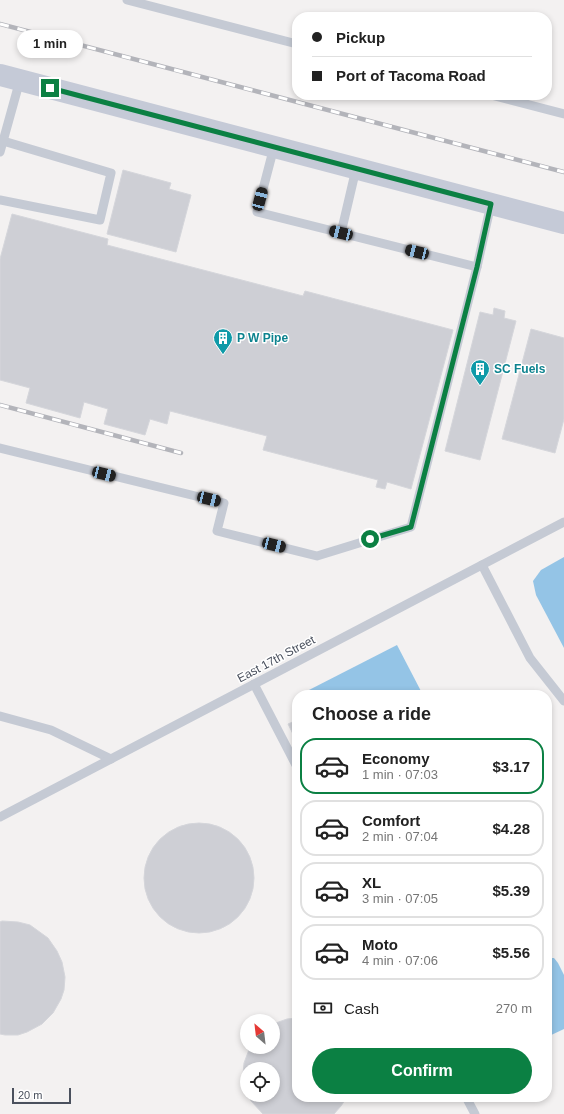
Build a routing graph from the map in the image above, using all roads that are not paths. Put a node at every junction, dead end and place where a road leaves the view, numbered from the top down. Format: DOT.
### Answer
graph roads {
  1 [pos="127,0"];
  2 [pos="292,43"];
  3 [pos="10,78"];
  4 [pos="510,100"];
  5 [pos="564,114"];
  6 [pos="1,140"];
  7 [pos="274,147"];
  8 [pos="0,152"];
  9 [pos="356,169"];
  10 [pos="0,200"];
  11 [pos="491,204"];
  12 [pos="564,223"];
  13 [pos="341,233"];
  14 [pos="477,267"];
  15 [pos="0,448"];
  16 [pos="564,522"];
  17 [pos="482,566"];
  18 [pos="254,684"];
  19 [pos="564,701"];
  20 [pos="0,716"];
  21 [pos="292,757"];
  22 [pos="111,759"];
  23 [pos="0,817"];
  24 [pos="469,1102"];
  25 [pos="475,1114"];
  1 -- 2 [label="lane"];
  3 -- 6 [label="lane"];
  3 -- 7 [label="main road"];
  4 -- 5 [label="lane"];
  6 -- 8 [label="lane"];
  6 -- 10 [label="lane"];
  7 -- 9 [label="main road"];
  7 -- 13 [label="lane"];
  9 -- 11 [label="main road"];
  9 -- 13 [label="lane"];
  11 -- 12 [label="main road"];
  11 -- 14 [label="lane"];
  13 -- 14 [label="lane"];
  14 -- 15 [label="lane"];
  16 -- 17 [label="lane, East 17th Street"];
  17 -- 18 [label="lane, East 17th Street"];
  17 -- 19 [label="lane"];
  18 -- 21 [label="lane"];
  18 -- 22 [label="lane, East 17th Street"];
  20 -- 22 [label="lane"];
  22 -- 23 [label="lane, East 17th Street"];
  24 -- 25 [label="lane"];
}
